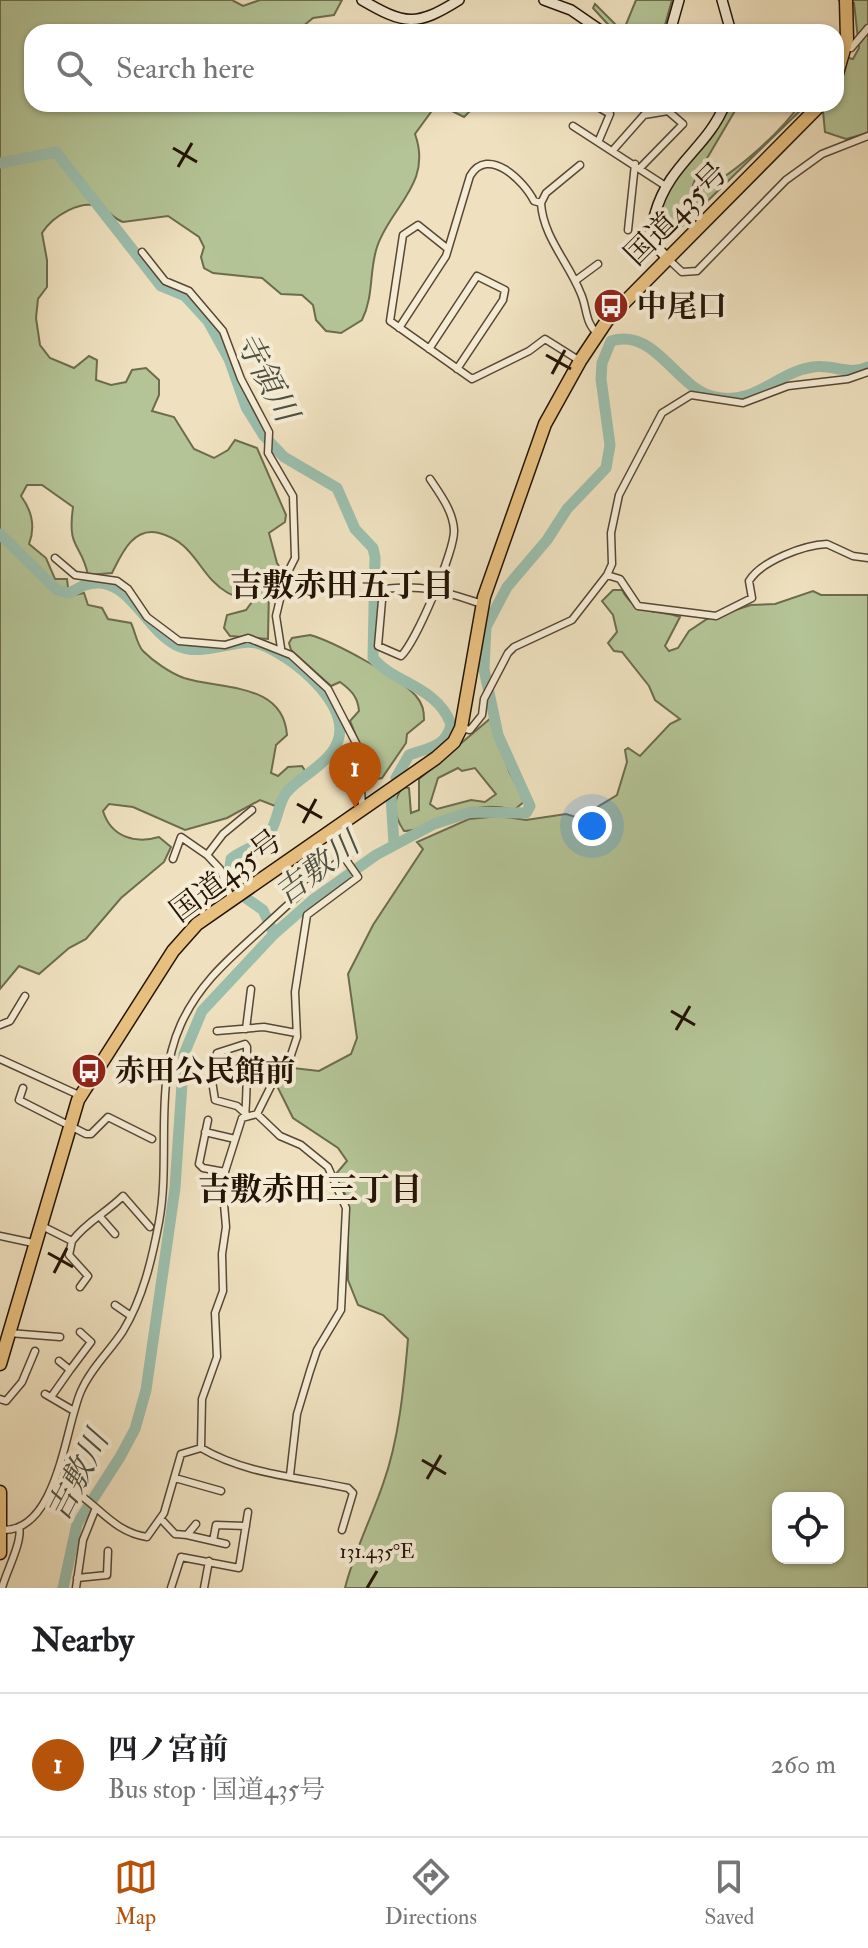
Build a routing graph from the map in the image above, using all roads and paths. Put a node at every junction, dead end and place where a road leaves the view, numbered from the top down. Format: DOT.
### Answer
graph roads {
  1 [pos="362,0"];
  2 [pos="459,0"];
  3 [pos="544,0"];
  4 [pos="679,0"];
  5 [pos="722,0"];
  6 [pos="846,0"];
  7 [pos="591,24"];
  8 [pos="672,24"];
  9 [pos="729,24"];
  10 [pos="868,28"];
  11 [pos="851,48"];
  12 [pos="844,49"];
  13 [pos="607,112"];
  14 [pos="662,112"];
  15 [pos="669,112"];
  16 [pos="721,112"];
  17 [pos="813,112"];
  18 [pos="573,126"];
  19 [pos="868,136"];
  20 [pos="599,140"];
  21 [pos="614,149"];
  22 [pos="580,165"];
  23 [pos="638,166"];
  24 [pos="664,185"];
  25 [pos="620,193"];
  26 [pos="632,193"];
  27 [pos="541,203"];
  28 [pos="628,230"];
  29 [pos="448,249"];
  30 [pos="142,252"];
  31 [pos="667,258"];
  32 [pos="598,264"];
  33 [pos="575,281"];
  34 [pos="399,328"];
  35 [pos="597,333"];
  36 [pos="429,349"];
  37 [pos="580,361"];
  38 [pos="457,369"];
  39 [pos="868,372"];
  40 [pos="430,479"];
  41 [pos="55,558"];
  42 [pos="868,558"];
  43 [pos="607,575"];
  44 [pos="435,589"];
  45 [pos="482,604"];
  46 [pos="281,648"];
  47 [pos="461,728"];
  48 [pos="362,808"];
  49 [pos="252,810"];
  50 [pos="207,855"];
  51 [pos="173,859"];
  52 [pos="231,898"];
  53 [pos="251,989"];
  54 [pos="25,996"];
  55 [pos="0,1025"];
  56 [pos="246,1029"];
  57 [pos="217,1031"];
  58 [pos="296,1033"];
  59 [pos="0,1059"];
  60 [pos="23,1088"];
  61 [pos="81,1096"];
  62 [pos="257,1114"];
  63 [pos="245,1116"];
  64 [pos="208,1120"];
  65 [pos="69,1126"];
  66 [pos="205,1132"];
  67 [pos="152,1139"];
  68 [pos="235,1139"];
  69 [pos="225,1172"];
  70 [pos="101,1218"];
  71 [pos="39,1224"];
  72 [pos="146,1225"];
  73 [pos="115,1234"];
  74 [pos="0,1236"];
  75 [pos="72,1241"];
  76 [pos="33,1243"];
  77 [pos="80,1287"];
  78 [pos="115,1305"];
  79 [pos="131,1316"];
  80 [pos="80,1332"];
  81 [pos="5,1337"];
  82 [pos="60,1337"];
  83 [pos="91,1342"];
  84 [pos="35,1351"];
  85 [pos="106,1352"];
  86 [pos="59,1361"];
  87 [pos="0,1364"];
  88 [pos="70,1370"];
  89 [pos="0,1399"];
  90 [pos="74,1411"];
  91 [pos="201,1448"];
  92 [pos="290,1475"];
  93 [pos="175,1478"];
  94 [pos="55,1484"];
  95 [pos="221,1491"];
  96 [pos="0,1492"];
  97 [pos="95,1510"];
  98 [pos="248,1512"];
  99 [pos="161,1519"];
  100 [pos="196,1524"];
  101 [pos="246,1526"];
  102 [pos="19,1527"];
  103 [pos="3,1530"];
  104 [pos="342,1530"];
  105 [pos="187,1535"];
  106 [pos="213,1541"];
  107 [pos="226,1544"];
  108 [pos="108,1551"];
  109 [pos="0,1553"];
  110 [pos="209,1561"];
  111 [pos="77,1578"];
  112 [pos="2,1588"];
  113 [pos="76,1588"];
  114 [pos="171,1588"];
  115 [pos="204,1588"];
  1 -- 2 [label="street"];
  3 -- 7 [label="street"];
  4 -- 8 [label="street"];
  5 -- 9 [label="street"];
  6 -- 12 [label="highway"];
  10 -- 11 [label="street"];
  13 -- 20 [label="street"];
  14 -- 21 [label="street"];
  15 -- 23 [label="street"];
  16 -- 24 [label="street"];
  17 -- 31 [label="highway, 国道435号"];
  18 -- 20 [label="street"];
  19 -- 31 [label="street"];
  20 -- 21 [label="street"];
  21 -- 23 [label="street"];
  22 -- 27 [label="street"];
  23 -- 24 [label="street"];
  23 -- 26 [label="street"];
  24 -- 31 [label="street"];
  25 -- 26 [label="street"];
  26 -- 28 [label="street"];
  27 -- 29 [label="street"];
  27 -- 33 [label="street"];
  29 -- 34 [label="street"];
  29 -- 34 [label="street"];
  30 -- 46 [label="street"];
  31 -- 35 [label="highway, 国道435号"];
  32 -- 33 [label="street"];
  33 -- 35 [label="street"];
  34 -- 36 [label="street"];
  35 -- 37 [label="highway, 国道435号"];
  36 -- 38 [label="street"];
  36 -- 38 [label="street"];
  37 -- 38 [label="street"];
  37 -- 45 [label="highway, 国道435号"];
  39 -- 43 [label="street"];
  40 -- 44 [label="street"];
  41 -- 46 [label="street"];
  42 -- 43 [label="street"];
  43 -- 47 [label="street"];
  44 -- 44 [label="street"];
  44 -- 45 [label="street"];
  45 -- 47 [label="highway, 国道435号"];
  46 -- 48 [label="street"];
  47 -- 48 [label="highway, 国道435号"];
  48 -- 52 [label="highway, 国道435号"];
  49 -- 50 [label="street"];
  50 -- 51 [label="street"];
  50 -- 52 [label="street"];
  52 -- 61 [label="highway, 国道435号"];
  53 -- 56 [label="street"];
  54 -- 55 [label="street"];
  56 -- 57 [label="street"];
  56 -- 58 [label="street"];
  58 -- 62 [label="street"];
  58 -- 79 [label="street"];
  59 -- 61 [label="street"];
  60 -- 65 [label="street"];
  61 -- 65 [label="highway, 国道435号"];
  62 -- 63 [label="street"];
  62 -- 92 [label="street"];
  63 -- 63 [label="street"];
  63 -- 68 [label="street"];
  64 -- 66 [label="street"];
  65 -- 67 [label="street"];
  65 -- 71 [label="highway, 国道435号"];
  66 -- 68 [label="street"];
  66 -- 69 [label="street"];
  68 -- 69 [label="street"];
  69 -- 91 [label="street"];
  70 -- 72 [label="street"];
  70 -- 73 [label="street"];
  70 -- 75 [label="street"];
  71 -- 75 [label="street"];
  71 -- 76 [label="highway, 国道435号"];
  74 -- 76 [label="street"];
  75 -- 77 [label="street"];
  76 -- 81 [label="highway, 国道435号"];
  78 -- 79 [label="street"];
  79 -- 85 [label="street"];
  80 -- 83 [label="street"];
  81 -- 82 [label="street"];
  81 -- 87 [label="highway, 国道435号"];
  83 -- 85 [label="street"];
  83 -- 88 [label="street"];
  84 -- 89 [label="street"];
  85 -- 90 [label="street"];
  86 -- 88 [label="street"];
  88 -- 90 [label="street"];
  90 -- 94 [label="street"];
  91 -- 92 [label="street"];
  91 -- 93 [label="street"];
  92 -- 104 [label="street"];
  93 -- 95 [label="street"];
  93 -- 99 [label="street"];
  94 -- 97 [label="street"];
  94 -- 102 [label="street"];
  96 -- 103 [label="highway"];
  97 -- 99 [label="street"];
  97 -- 111 [label="street"];
  98 -- 101 [label="street"];
  99 -- 105 [label="street"];
  100 -- 105 [label="street"];
  101 -- 106 [label="street"];
  101 -- 110 [label="street"];
  102 -- 103 [label="street"];
  102 -- 112 [label="street"];
  103 -- 109 [label="highway"];
  105 -- 106 [label="street"];
  106 -- 107 [label="street"];
  108 -- 111 [label="street"];
  110 -- 114 [label="street"];
  110 -- 115 [label="street"];
  111 -- 113 [label="street"];
}
